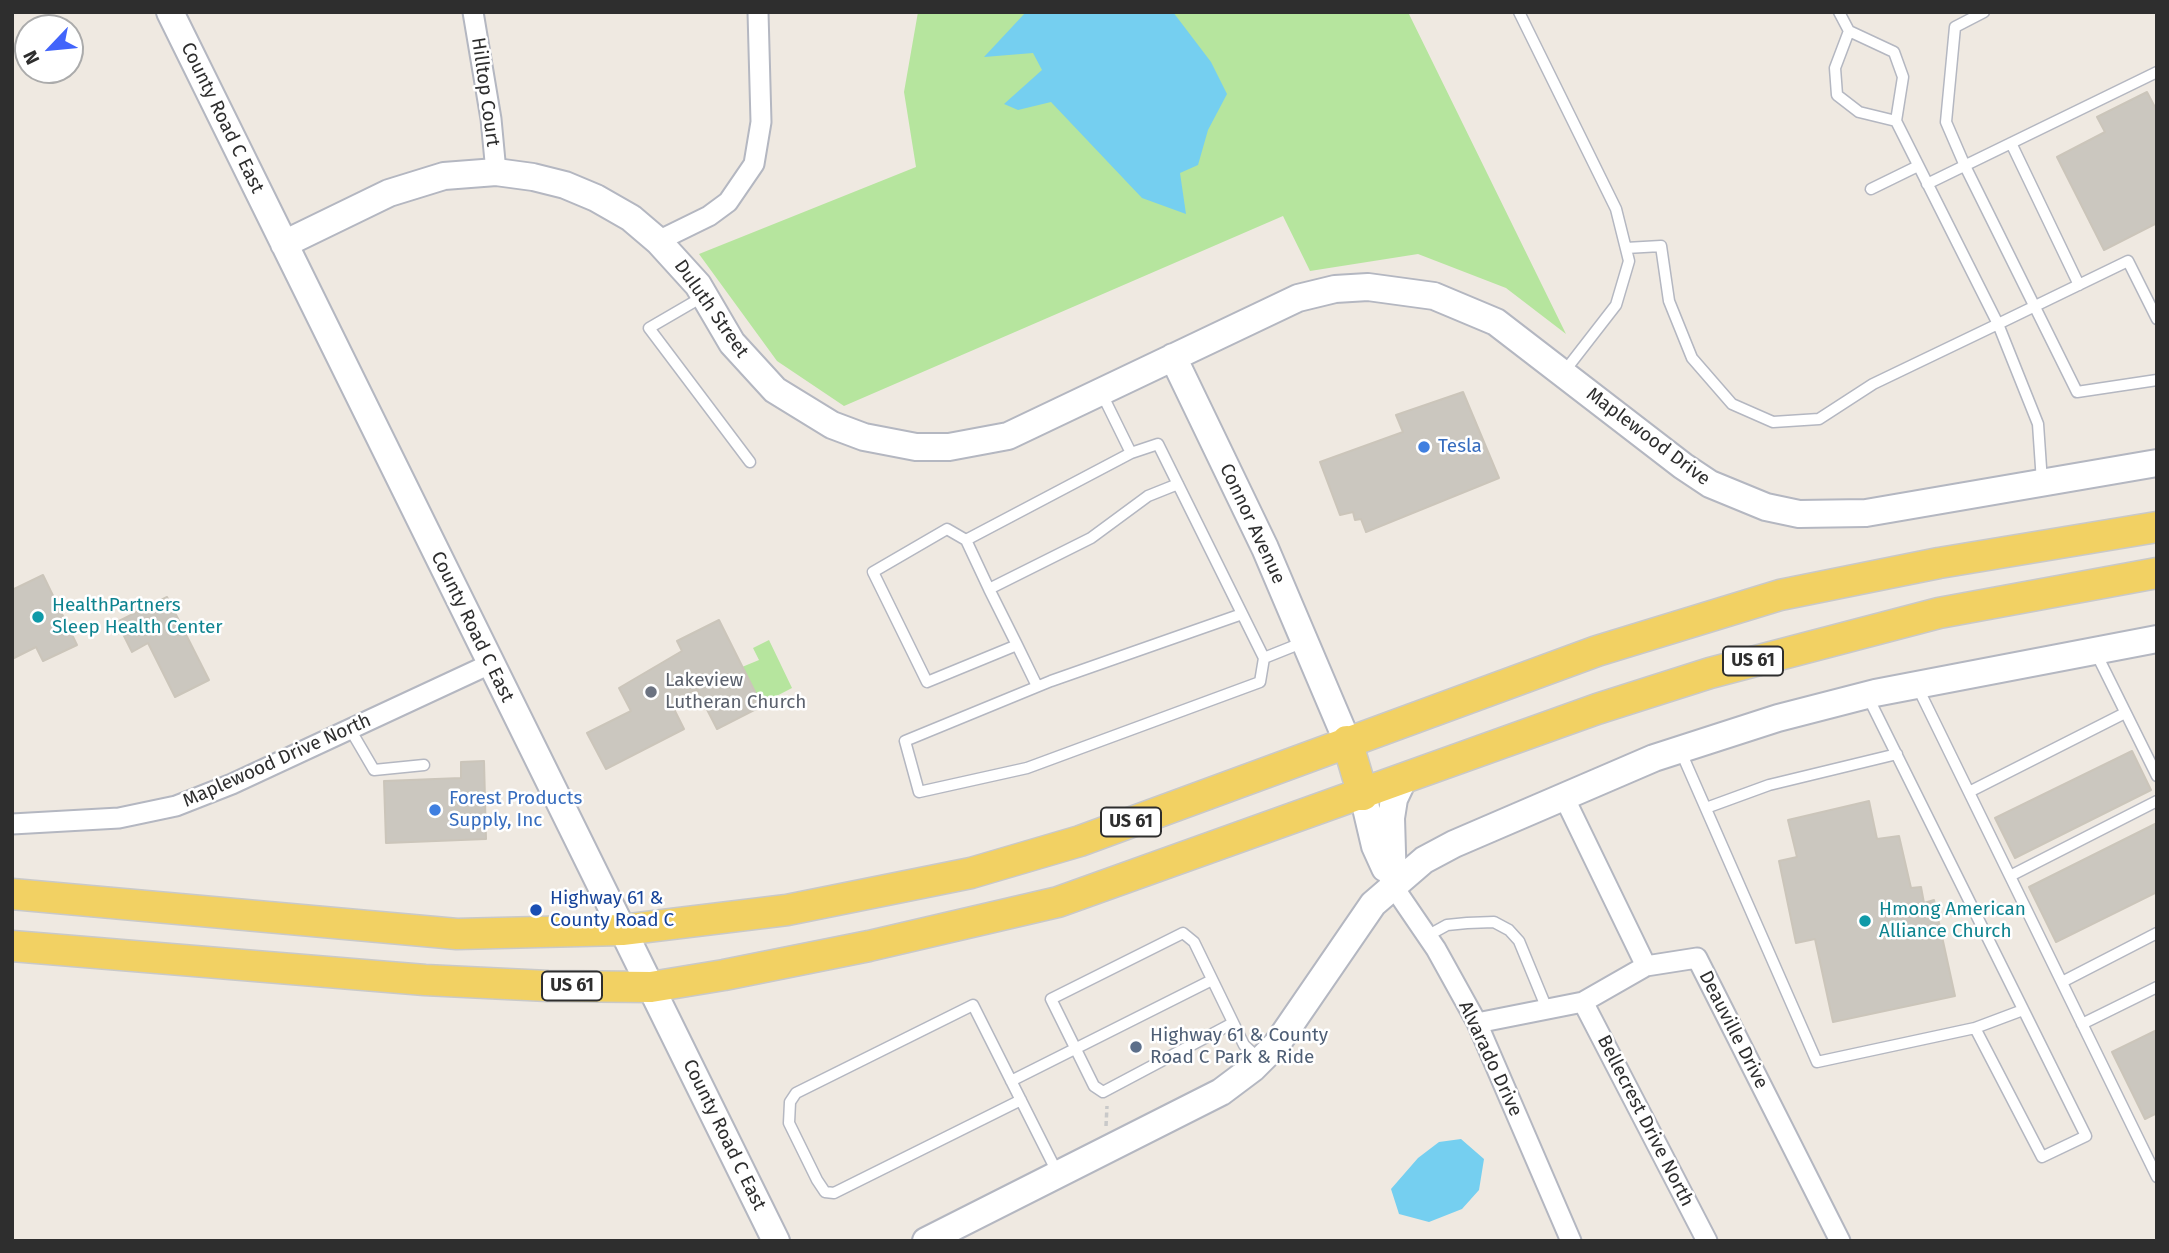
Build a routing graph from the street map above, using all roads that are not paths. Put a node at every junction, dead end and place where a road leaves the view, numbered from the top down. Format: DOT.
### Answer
graph roads {
  1 [pos="170,12"];
  2 [pos="472,12"];
  3 [pos="758,12"];
  4 [pos="1519,12"];
  5 [pos="1839,12"];
  6 [pos="1984,12"];
  7 [pos="1849,32"];
  8 [pos="2157,72"];
  9 [pos="1896,121"];
  10 [pos="2011,143"];
  11 [pos="1917,166"];
  12 [pos="1965,166"];
  13 [pos="496,172"];
  14 [pos="1927,184"];
  15 [pos="1871,189"];
  16 [pos="658,241"];
  17 [pos="284,244"];
  18 [pos="1626,248"];
  19 [pos="2079,285"];
  20 [pos="704,295"];
  21 [pos="2035,306"];
  22 [pos="2157,319"];
  23 [pos="1998,324"];
  24 [pos="1173,357"];
  25 [pos="1563,373"];
  26 [pos="2157,380"];
  27 [pos="1101,391"];
  28 [pos="1131,453"];
  29 [pos="750,462"];
  30 [pos="2157,463"];
  31 [pos="2042,483"];
  32 [pos="1178,484"];
  33 [pos="2157,527"];
  34 [pos="965,540"];
  35 [pos="2157,573"];
  36 [pos="989,589"];
  37 [pos="1242,614"];
  38 [pos="2157,639"];
  39 [pos="1305,642"];
  40 [pos="1017,645"];
  41 [pos="2095,651"];
  42 [pos="1264,658"];
  43 [pos="490,664"];
  44 [pos="1916,684"];
  45 [pos="1037,686"];
  46 [pos="1328,692"];
  47 [pos="1867,695"];
  48 [pos="2125,713"];
  49 [pos="351,729"];
  50 [pos="1347,741"];
  51 [pos="1680,749"];
  52 [pos="1897,754"];
  53 [pos="1310,755"];
  54 [pos="424,765"];
  55 [pos="2157,776"];
  56 [pos="1403,779"];
  57 [pos="1969,792"];
  58 [pos="1363,795"];
  59 [pos="1564,797"];
  60 [pos="2157,801"];
  61 [pos="1706,808"];
  62 [pos="12,824"];
  63 [pos="2010,876"];
  64 [pos="1393,886"];
  65 [pos="12,894"];
  66 [pos="622,930"];
  67 [pos="2157,933"];
  68 [pos="1427,936"];
  69 [pos="12,946"];
  70 [pos="1647,967"];
  71 [pos="1212,980"];
  72 [pos="2062,982"];
  73 [pos="651,987"];
  74 [pos="2157,987"];
  75 [pos="1583,1002"];
  76 [pos="1547,1009"];
  77 [pos="2023,1010"];
  78 [pos="1233,1023"];
  79 [pos="1476,1023"];
  80 [pos="2082,1024"];
  81 [pos="1975,1028"];
  82 [pos="1075,1048"];
  83 [pos="1261,1060"];
  84 [pos="1011,1081"];
  85 [pos="1021,1100"];
  86 [pos="1059,1175"];
  87 [pos="2157,1177"];
  88 [pos="776,1241"];
  89 [pos="926,1241"];
  90 [pos="1571,1241"];
  91 [pos="1707,1241"];
  92 [pos="1840,1241"];
  1 -- 17 [label="street, County Road C East"];
  2 -- 13 [label="street, Hilltop Court"];
  3 -- 16 [label="street"];
  4 -- 18 [label="lane"];
  5 -- 7 [label="lane"];
  6 -- 12 [label="lane"];
  7 -- 9 [label="lane"];
  7 -- 9 [label="lane"];
  8 -- 10 [label="lane"];
  9 -- 11 [label="lane"];
  10 -- 12 [label="lane"];
  10 -- 19 [label="lane"];
  11 -- 14 [label="lane"];
  11 -- 15 [label="lane"];
  12 -- 14 [label="lane"];
  12 -- 21 [label="lane"];
  13 -- 16 [label="street, Duluth Street"];
  13 -- 17 [label="street, Duluth Street"];
  14 -- 23 [label="lane"];
  16 -- 20 [label="street, Duluth Street"];
  17 -- 43 [label="street, County Road C East"];
  18 -- 23 [label="lane"];
  18 -- 25 [label="lane"];
  19 -- 21 [label="lane"];
  19 -- 22 [label="lane"];
  20 -- 27 [label="street, Duluth Street"];
  20 -- 29 [label="lane"];
  21 -- 23 [label="lane"];
  21 -- 26 [label="lane"];
  23 -- 31 [label="lane"];
  24 -- 25 [label="street, Maplewood Drive"];
  24 -- 27 [label="street, Duluth Street"];
  24 -- 39 [label="street, Connor Avenue"];
  25 -- 31 [label="street, Maplewood Drive"];
  27 -- 28 [label="lane"];
  28 -- 32 [label="lane"];
  28 -- 34 [label="lane"];
  30 -- 31 [label="street, Maplewood Drive"];
  32 -- 36 [label="lane"];
  32 -- 37 [label="lane"];
  33 -- 50 [label="main road, US 61"];
  34 -- 36 [label="lane"];
  34 -- 40 [label="lane"];
  35 -- 56 [label="main road, US 61"];
  36 -- 40 [label="lane"];
  37 -- 42 [label="lane"];
  37 -- 45 [label="lane"];
  38 -- 41 [label="street"];
  39 -- 42 [label="lane"];
  39 -- 46 [label="street, Connor Avenue"];
  40 -- 45 [label="lane"];
  41 -- 44 [label="street"];
  41 -- 48 [label="lane"];
  42 -- 45 [label="lane"];
  43 -- 49 [label="street, Maplewood Drive North"];
  43 -- 66 [label="street, County Road C East"];
  44 -- 47 [label="street"];
  44 -- 57 [label="lane"];
  46 -- 50 [label="street, Connor Avenue"];
  46 -- 53 [label="street"];
  47 -- 51 [label="street"];
  47 -- 52 [label="lane"];
  48 -- 55 [label="lane"];
  48 -- 57 [label="lane"];
  49 -- 54 [label="lane"];
  49 -- 62 [label="street, Maplewood Drive North"];
  50 -- 53 [label="main road, US 61"];
  50 -- 58 [label="main road, Connor Avenue"];
  51 -- 59 [label="street"];
  51 -- 61 [label="lane"];
  52 -- 61 [label="lane"];
  52 -- 77 [label="lane"];
  53 -- 66 [label="main road, US 61"];
  56 -- 58 [label="main road, US 61"];
  56 -- 64 [label="street"];
  57 -- 63 [label="lane"];
  58 -- 64 [label="street"];
  58 -- 73 [label="main road, US 61"];
  59 -- 64 [label="street"];
  59 -- 70 [label="street"];
  60 -- 63 [label="lane"];
  61 -- 81 [label="lane"];
  63 -- 72 [label="lane"];
  64 -- 68 [label="street, Alvarado Drive"];
  64 -- 83 [label="street"];
  65 -- 66 [label="main road, US 61"];
  66 -- 73 [label="street, County Road C East"];
  67 -- 72 [label="lane"];
  68 -- 76 [label="lane"];
  68 -- 79 [label="street, Alvarado Drive"];
  69 -- 73 [label="main road, US 61"];
  70 -- 75 [label="street"];
  70 -- 92 [label="street, Deauville Drive"];
  71 -- 78 [label="lane"];
  71 -- 82 [label="lane"];
  71 -- 82 [label="lane"];
  72 -- 80 [label="lane"];
  73 -- 88 [label="street, County Road C East"];
  74 -- 80 [label="lane"];
  75 -- 76 [label="street"];
  75 -- 91 [label="street, Bellecrest Drive North"];
  76 -- 79 [label="street"];
  77 -- 81 [label="lane"];
  77 -- 81 [label="lane"];
  78 -- 82 [label="lane"];
  78 -- 83 [label="lane"];
  79 -- 90 [label="street, Alvarado Drive"];
  80 -- 87 [label="lane"];
  82 -- 84 [label="lane"];
  83 -- 86 [label="street"];
  84 -- 85 [label="lane"];
  84 -- 85 [label="lane"];
  85 -- 86 [label="lane"];
  86 -- 89 [label="street"];
}
